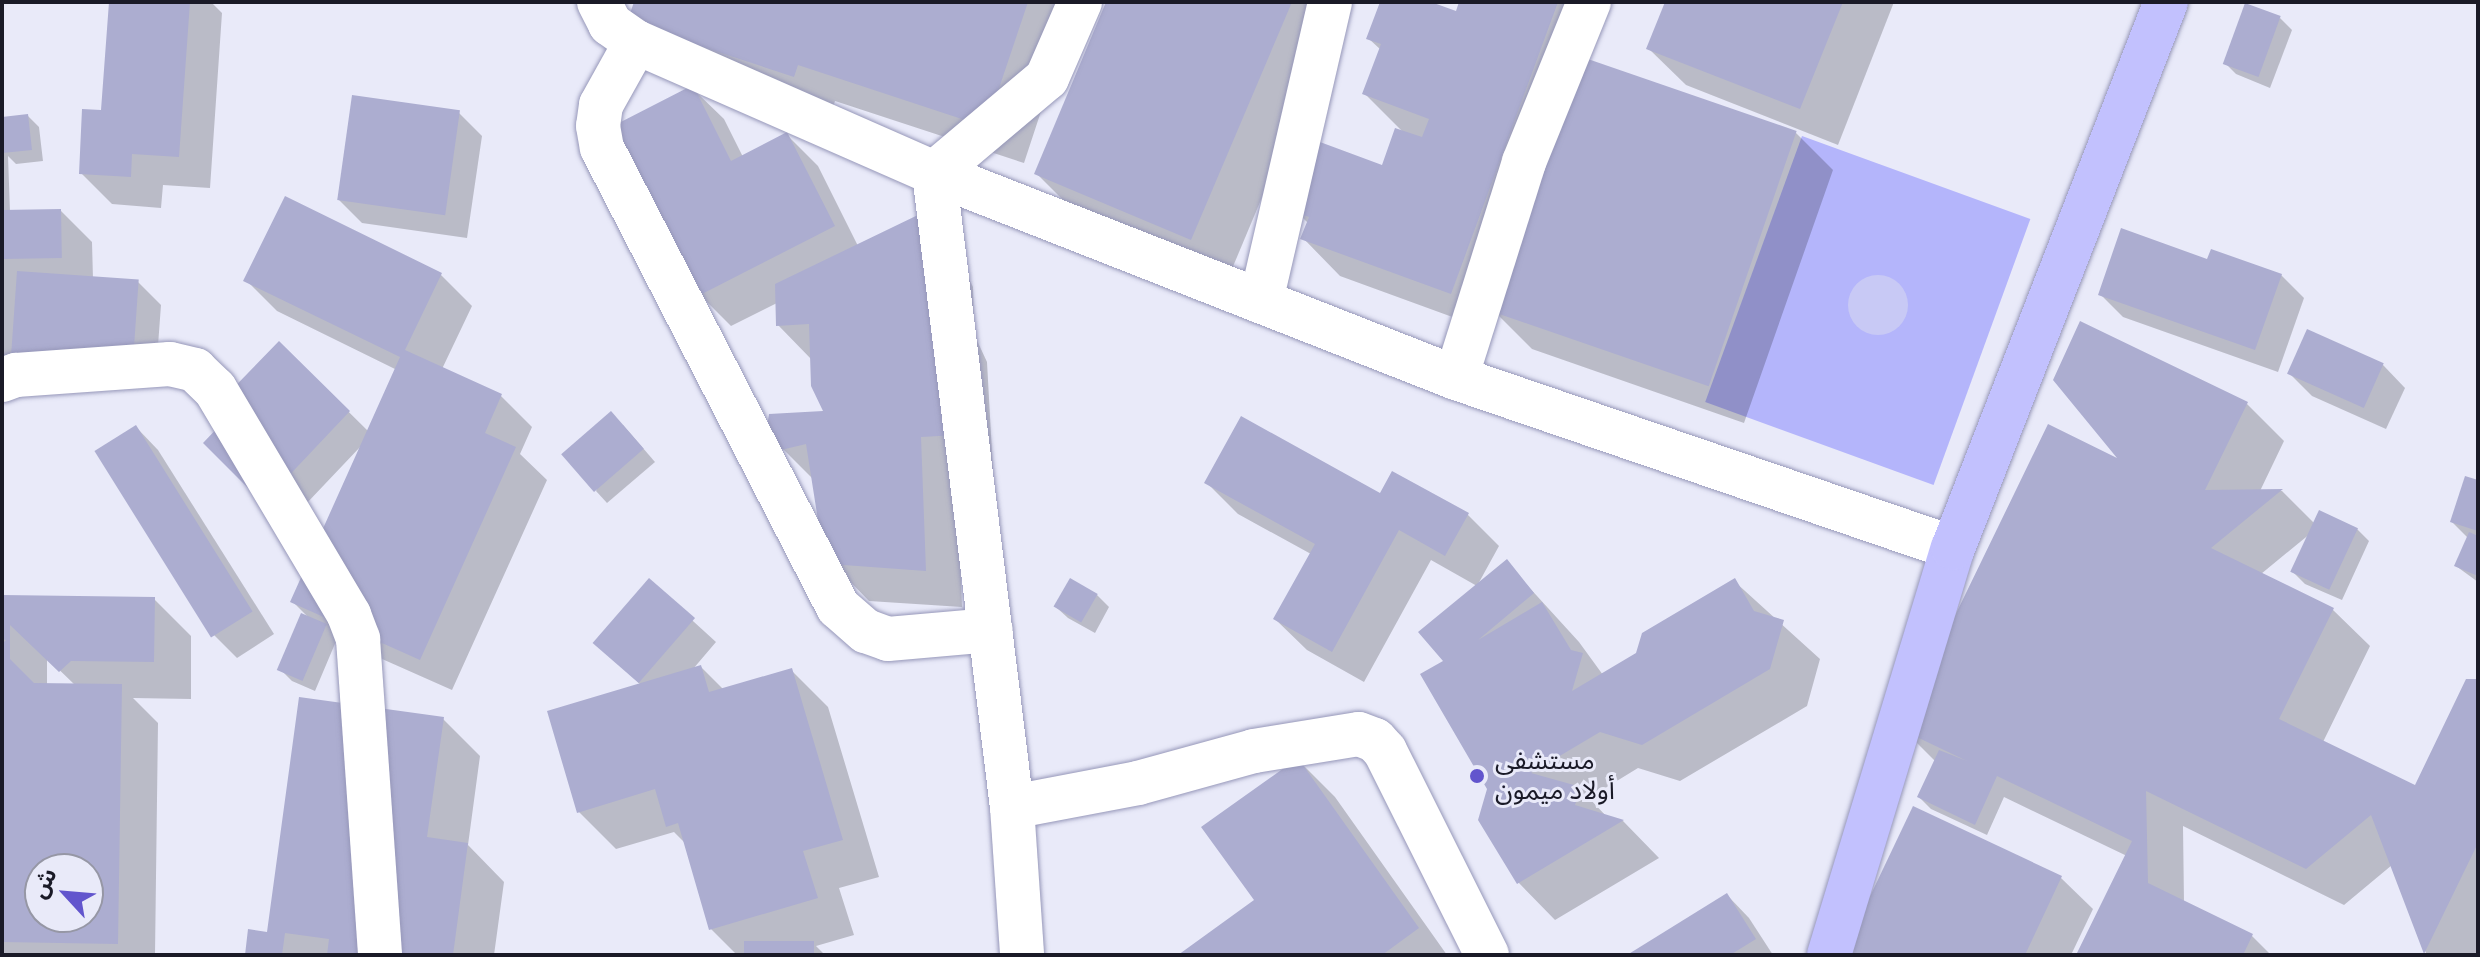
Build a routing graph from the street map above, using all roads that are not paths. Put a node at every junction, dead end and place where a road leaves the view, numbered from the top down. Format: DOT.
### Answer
graph roads {
  1 [pos="599,2"];
  2 [pos="1080,2"];
  3 [pos="1330,2"];
  4 [pos="1589,2"];
  5 [pos="2166,2"];
  6 [pos="636,42"];
  7 [pos="934,173"];
  8 [pos="1261,301"];
  9 [pos="1456,378"];
  10 [pos="2,380"];
  11 [pos="1953,548"];
  12 [pos="991,630"];
  13 [pos="1012,807"];
  14 [pos="380,955"];
  15 [pos="1022,955"];
  16 [pos="1487,955"];
  17 [pos="1829,955"];
  1 -- 6 [label="street"];
  2 -- 7 [label="street"];
  3 -- 8 [label="street"];
  4 -- 9 [label="street"];
  5 -- 11 [label="main road"];
  6 -- 7 [label="street"];
  6 -- 12 [label="street"];
  7 -- 8 [label="street"];
  7 -- 12 [label="street"];
  8 -- 9 [label="street"];
  9 -- 11 [label="street"];
  10 -- 14 [label="street"];
  11 -- 17 [label="main road"];
  12 -- 13 [label="street"];
  13 -- 15 [label="street"];
  13 -- 16 [label="street"];
}
